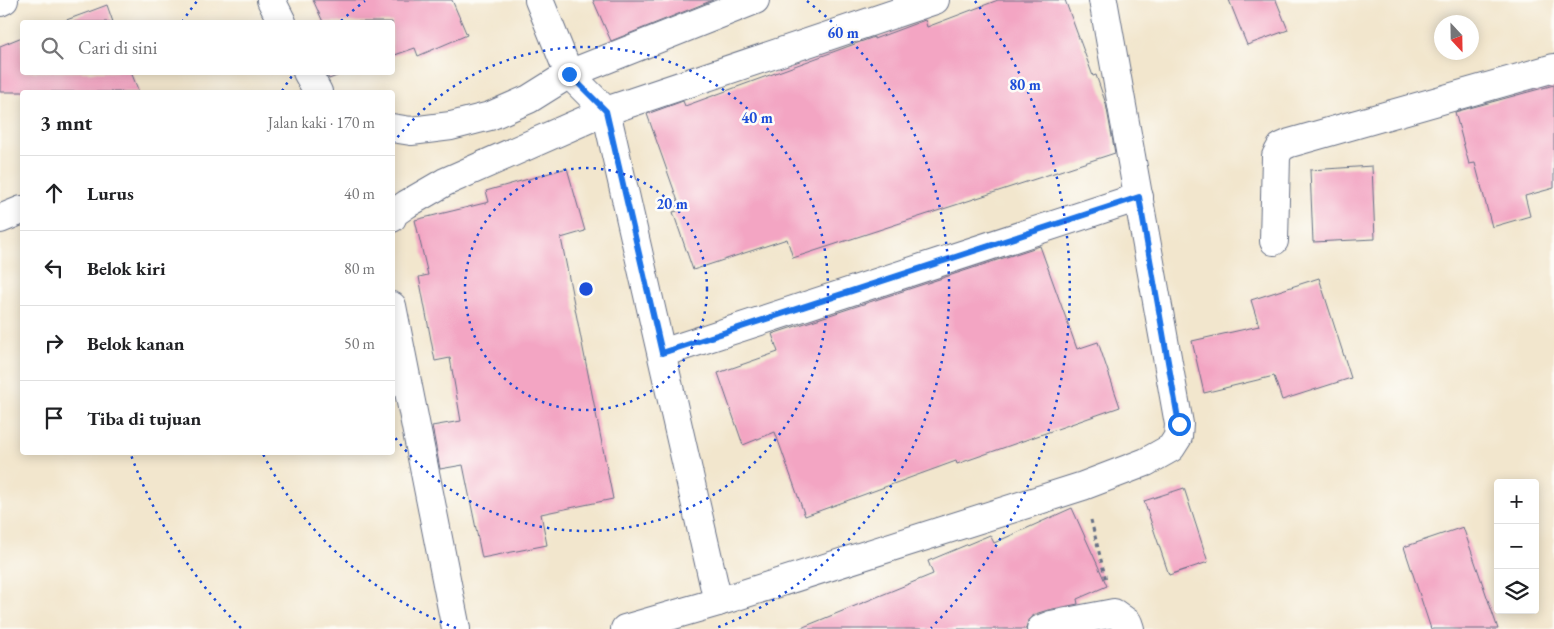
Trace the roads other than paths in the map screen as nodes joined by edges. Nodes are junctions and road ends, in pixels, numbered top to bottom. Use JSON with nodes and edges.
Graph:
{"nodes":[{"id":1,"x":4,"y":0,"type":"edge"},
{"id":2,"x":271,"y":0,"type":"edge"},
{"id":3,"x":539,"y":0,"type":"edge"},
{"id":4,"x":754,"y":0,"type":"edge"},
{"id":5,"x":934,"y":0,"type":"edge"},
{"id":6,"x":1103,"y":0,"type":"edge"},
{"id":7,"x":0,"y":2,"type":"edge"},
{"id":8,"x":281,"y":20,"type":"edge"},
{"id":9,"x":1554,"y":68,"type":"edge"},
{"id":10,"x":569,"y":74,"type":"junction"},
{"id":11,"x":310,"y":75,"type":"edge"},
{"id":12,"x":317,"y":90,"type":"edge"},
{"id":13,"x":606,"y":111,"type":"junction"},
{"id":14,"x":395,"y":128,"type":"edge"},
{"id":15,"x":1139,"y":197,"type":"junction"},
{"id":16,"x":20,"y":211,"type":"edge"},
{"id":17,"x":395,"y":212,"type":"edge"},
{"id":18,"x":0,"y":219,"type":"edge"},
{"id":19,"x":1274,"y":241,"type":"dead end"},
{"id":20,"x":395,"y":321,"type":"edge"},
{"id":21,"x":662,"y":353,"type":"junction"},
{"id":22,"x":718,"y":602,"type":"junction"},
{"id":23,"x":1122,"y":621,"type":"edge"},
{"id":24,"x":456,"y":629,"type":"edge"},
{"id":25,"x":625,"y":629,"type":"edge"},
{"id":26,"x":1041,"y":629,"type":"edge"}],
"edges":[{"from":1,"to":7,"type":"street"},
{"from":2,"to":8,"type":"street"},
{"from":3,"to":10,"type":"street"},
{"from":4,"to":10,"type":"street"},
{"from":5,"to":13,"type":"street"},
{"from":6,"to":15,"type":"street"},
{"from":9,"to":19,"type":"street"},
{"from":10,"to":13,"type":"street"},
{"from":10,"to":14,"type":"street"},
{"from":11,"to":12,"type":"street"},
{"from":13,"to":17,"type":"street"},
{"from":13,"to":21,"type":"street"},
{"from":15,"to":21,"type":"street"},
{"from":15,"to":22,"type":"street"},
{"from":16,"to":18,"type":"street"},
{"from":20,"to":24,"type":"street"},
{"from":21,"to":22,"type":"street"},
{"from":22,"to":25,"type":"street"},
{"from":23,"to":26,"type":"street"}]}
